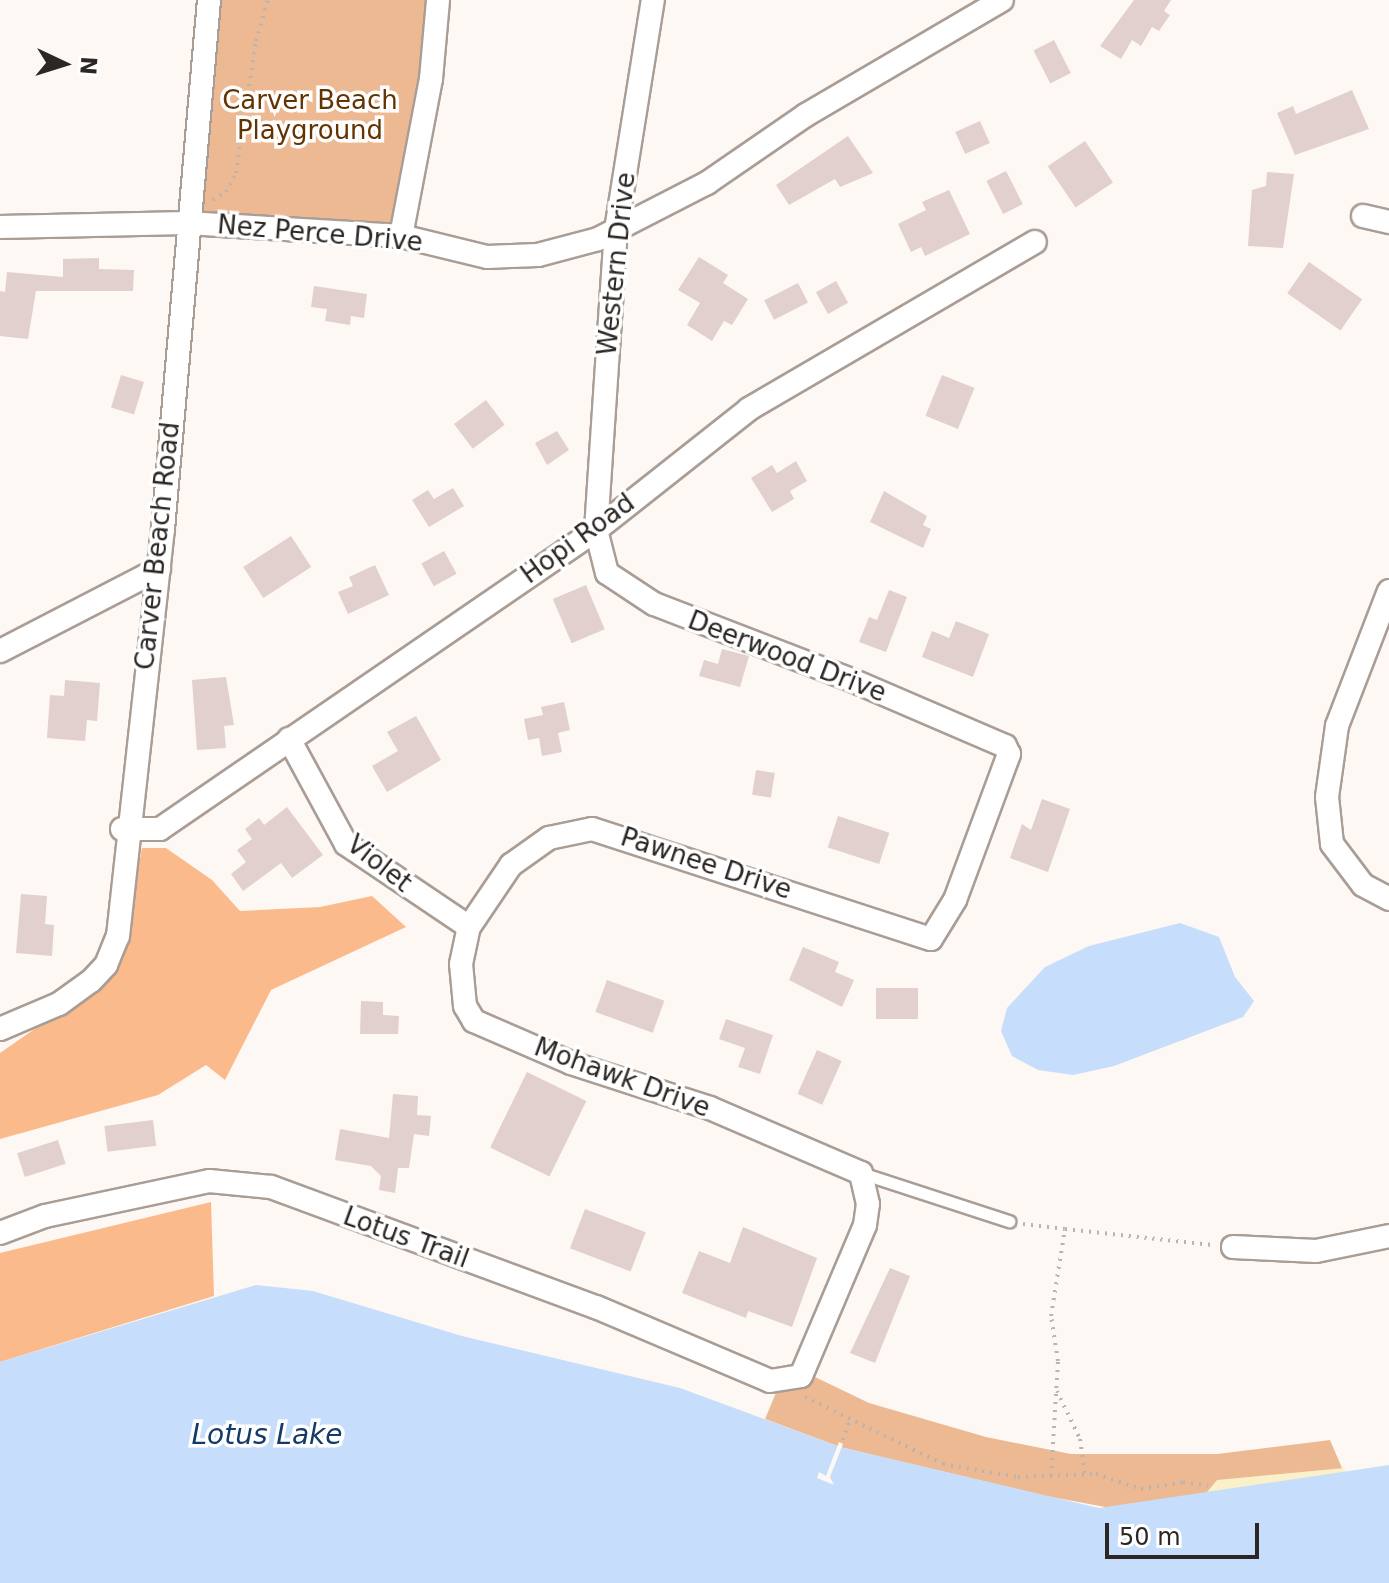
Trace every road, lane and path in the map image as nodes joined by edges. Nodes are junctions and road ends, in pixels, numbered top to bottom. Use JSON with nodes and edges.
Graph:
{"nodes":[{"id":1,"x":209,"y":0,"type":"edge"},
{"id":2,"x":268,"y":0,"type":"edge"},
{"id":3,"x":438,"y":0,"type":"edge"},
{"id":4,"x":653,"y":0,"type":"edge"},
{"id":5,"x":1002,"y":0,"type":"edge"},
{"id":6,"x":188,"y":212,"type":"junction"},
{"id":7,"x":1363,"y":216,"type":"dead end"},
{"id":8,"x":1389,"y":222,"type":"edge"},
{"id":9,"x":0,"y":227,"type":"edge"},
{"id":10,"x":616,"y":230,"type":"junction"},
{"id":11,"x":401,"y":236,"type":"junction"},
{"id":12,"x":1035,"y":242,"type":"dead end"},
{"id":13,"x":596,"y":530,"type":"junction"},
{"id":14,"x":159,"y":569,"type":"junction"},
{"id":15,"x":1389,"y":591,"type":"edge"},
{"id":16,"x":6,"y":649,"type":"edge"},
{"id":17,"x":289,"y":739,"type":"junction"},
{"id":18,"x":125,"y":829,"type":"junction"},
{"id":19,"x":1389,"y":899,"type":"edge"},
{"id":20,"x":469,"y":927,"type":"junction"},
{"id":21,"x":931,"y":939,"type":"joint"},
{"id":22,"x":0,"y":1029,"type":"edge"},
{"id":23,"x":861,"y":1173,"type":"junction"},
{"id":24,"x":1009,"y":1221,"type":"joint"},
{"id":25,"x":1065,"y":1229,"type":"junction"},
{"id":26,"x":0,"y":1233,"type":"edge"},
{"id":27,"x":1389,"y":1236,"type":"edge"},
{"id":28,"x":1233,"y":1247,"type":"joint"},
{"id":29,"x":796,"y":1377,"type":"junction"},
{"id":30,"x":1056,"y":1389,"type":"junction"},
{"id":31,"x":849,"y":1421,"type":"junction"},
{"id":32,"x":843,"y":1440,"type":"dead end"},
{"id":33,"x":1085,"y":1474,"type":"junction"},
{"id":34,"x":1051,"y":1476,"type":"junction"},
{"id":35,"x":1208,"y":1486,"type":"dead end"}],
"edges":[{"from":1,"to":6,"type":"street","name":"Carver Beach Road"},
{"from":2,"to":6,"type":"path"},
{"from":3,"to":11,"type":"street"},
{"from":4,"to":10,"type":"street","name":"Western Drive"},
{"from":5,"to":10,"type":"street","name":"Nez Perce Drive"},
{"from":6,"to":9,"type":"street","name":"Nez Perce Drive"},
{"from":6,"to":11,"type":"street","name":"Nez Perce Drive"},
{"from":6,"to":14,"type":"street","name":"Carver Beach Road"},
{"from":7,"to":8,"type":"street"},
{"from":10,"to":11,"type":"street","name":"Nez Perce Drive"},
{"from":10,"to":13,"type":"street","name":"Western Drive"},
{"from":12,"to":13,"type":"street","name":"Hopi Road"},
{"from":13,"to":17,"type":"street","name":"Hopi Road"},
{"from":13,"to":21,"type":"street","name":"Deerwood Drive"},
{"from":14,"to":16,"type":"street"},
{"from":14,"to":18,"type":"street","name":"Carver Beach Road"},
{"from":15,"to":19,"type":"street"},
{"from":17,"to":18,"type":"street","name":"Hopi Road"},
{"from":17,"to":20,"type":"street","name":"Violet"},
{"from":18,"to":22,"type":"street","name":"Carver Beach Road"},
{"from":20,"to":21,"type":"street","name":"Pawnee Drive"},
{"from":20,"to":23,"type":"street","name":"Mohawk Drive"},
{"from":23,"to":24,"type":"lane"},
{"from":23,"to":29,"type":"street"},
{"from":24,"to":25,"type":"path"},
{"from":25,"to":28,"type":"path"},
{"from":25,"to":30,"type":"path"},
{"from":26,"to":29,"type":"street","name":"Lotus Trail"},
{"from":27,"to":28,"type":"street"},
{"from":29,"to":31,"type":"path"},
{"from":30,"to":33,"type":"path"},
{"from":30,"to":34,"type":"path"},
{"from":31,"to":32,"type":"path"},
{"from":31,"to":34,"type":"path"},
{"from":33,"to":34,"type":"path"},
{"from":33,"to":35,"type":"path"}]}
